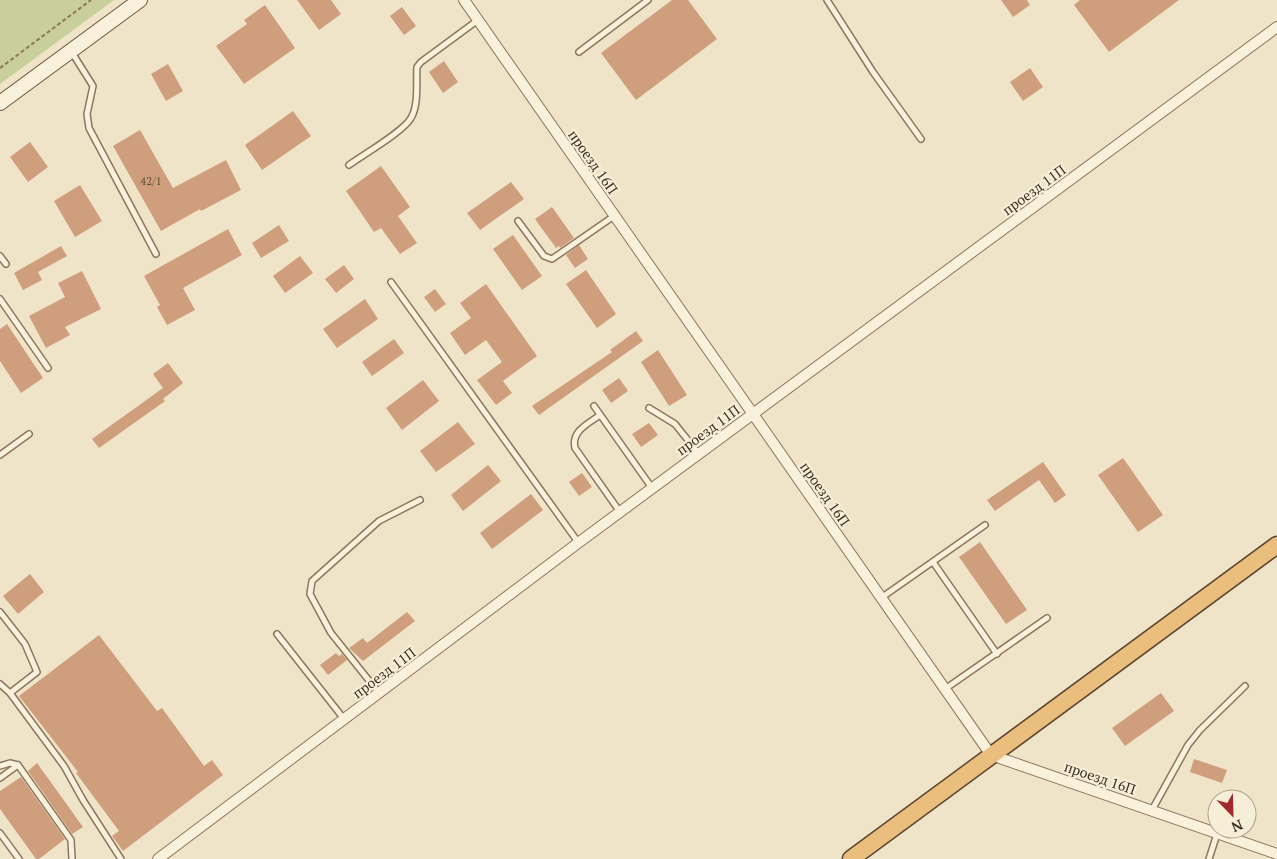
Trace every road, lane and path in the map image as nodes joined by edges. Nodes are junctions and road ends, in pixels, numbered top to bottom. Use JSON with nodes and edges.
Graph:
{"nodes":[{"id":1,"x":91,"y":0,"type":"edge"},
{"id":2,"x":140,"y":0,"type":"edge"},
{"id":3,"x":464,"y":0,"type":"edge"},
{"id":4,"x":648,"y":0,"type":"edge"},
{"id":5,"x":827,"y":0,"type":"edge"},
{"id":6,"x":478,"y":20,"type":"junction"},
{"id":7,"x":1277,"y":27,"type":"edge"},
{"id":8,"x":71,"y":51,"type":"junction"},
{"id":9,"x":578,"y":52,"type":"dead end"},
{"id":10,"x":0,"y":68,"type":"edge"},
{"id":11,"x":0,"y":104,"type":"edge"},
{"id":12,"x":921,"y":139,"type":"dead end"},
{"id":13,"x":349,"y":165,"type":"dead end"},
{"id":14,"x":614,"y":216,"type":"junction"},
{"id":15,"x":518,"y":221,"type":"dead end"},
{"id":16,"x":156,"y":254,"type":"dead end"},
{"id":17,"x":0,"y":256,"type":"edge"},
{"id":18,"x":6,"y":264,"type":"dead end"},
{"id":19,"x":390,"y":282,"type":"dead end"},
{"id":20,"x":0,"y":299,"type":"edge"},
{"id":21,"x":48,"y":368,"type":"dead end"},
{"id":22,"x":594,"y":406,"type":"dead end"},
{"id":23,"x":649,"y":408,"type":"dead end"},
{"id":24,"x":600,"y":415,"type":"junction"},
{"id":25,"x":753,"y":415,"type":"junction"},
{"id":26,"x":29,"y":434,"type":"dead end"},
{"id":27,"x":699,"y":454,"type":"junction"},
{"id":28,"x":0,"y":455,"type":"edge"},
{"id":29,"x":652,"y":489,"type":"junction"},
{"id":30,"x":420,"y":500,"type":"dead end"},
{"id":31,"x":620,"y":512,"type":"junction"},
{"id":32,"x":985,"y":525,"type":"dead end"},
{"id":33,"x":578,"y":543,"type":"junction"},
{"id":34,"x":1277,"y":545,"type":"edge"},
{"id":35,"x":933,"y":562,"type":"junction"},
{"id":36,"x":881,"y":598,"type":"junction"},
{"id":37,"x":0,"y":612,"type":"edge"},
{"id":38,"x":1047,"y":618,"type":"dead end"},
{"id":39,"x":277,"y":634,"type":"dead end"},
{"id":40,"x":997,"y":654,"type":"junction"},
{"id":41,"x":0,"y":684,"type":"edge"},
{"id":42,"x":1245,"y":686,"type":"dead end"},
{"id":43,"x":945,"y":689,"type":"junction"},
{"id":44,"x":10,"y":693,"type":"junction"},
{"id":45,"x":379,"y":693,"type":"junction"},
{"id":46,"x":344,"y":719,"type":"junction"},
{"id":47,"x":991,"y":755,"type":"junction"},
{"id":48,"x":18,"y":765,"type":"junction"},
{"id":49,"x":0,"y":766,"type":"edge"},
{"id":50,"x":0,"y":778,"type":"edge"},
{"id":51,"x":1152,"y":810,"type":"junction"},
{"id":52,"x":1207,"y":829,"type":"edge"},
{"id":53,"x":0,"y":833,"type":"edge"},
{"id":54,"x":1215,"y":839,"type":"edge"},
{"id":55,"x":1234,"y":839,"type":"edge"},
{"id":56,"x":1277,"y":854,"type":"edge"},
{"id":57,"x":19,"y":859,"type":"edge"},
{"id":58,"x":72,"y":859,"type":"edge"},
{"id":59,"x":121,"y":859,"type":"edge"},
{"id":60,"x":158,"y":859,"type":"edge"},
{"id":61,"x":851,"y":859,"type":"edge"},
{"id":62,"x":1208,"y":859,"type":"edge"}],
"edges":[{"from":1,"to":10,"type":"path"},
{"from":2,"to":8,"type":"main road"},
{"from":3,"to":6,"type":"street","name":"проезд 16П"},
{"from":4,"to":9,"type":"lane"},
{"from":5,"to":12,"type":"lane"},
{"from":6,"to":13,"type":"lane"},
{"from":6,"to":14,"type":"street","name":"проезд 16П"},
{"from":7,"to":25,"type":"street","name":"проезд 11П"},
{"from":8,"to":11,"type":"main road"},
{"from":8,"to":16,"type":"lane"},
{"from":14,"to":15,"type":"lane"},
{"from":14,"to":25,"type":"street","name":"проезд 16П"},
{"from":17,"to":18,"type":"lane"},
{"from":19,"to":33,"type":"lane"},
{"from":20,"to":21,"type":"lane"},
{"from":22,"to":24,"type":"lane"},
{"from":23,"to":27,"type":"lane"},
{"from":24,"to":29,"type":"lane"},
{"from":24,"to":31,"type":"lane"},
{"from":25,"to":27,"type":"street","name":"проезд 11П"},
{"from":25,"to":36,"type":"street","name":"проезд 16П"},
{"from":26,"to":28,"type":"lane"},
{"from":27,"to":29,"type":"street","name":"проезд 11П"},
{"from":29,"to":31,"type":"street","name":"проезд 11П"},
{"from":30,"to":45,"type":"lane"},
{"from":31,"to":33,"type":"street","name":"проезд 11П"},
{"from":32,"to":35,"type":"lane"},
{"from":33,"to":45,"type":"street","name":"проезд 11П"},
{"from":34,"to":47,"type":"highway"},
{"from":35,"to":36,"type":"lane"},
{"from":35,"to":40,"type":"lane"},
{"from":36,"to":43,"type":"street","name":"проезд 16П"},
{"from":37,"to":44,"type":"lane"},
{"from":38,"to":40,"type":"lane"},
{"from":39,"to":46,"type":"lane"},
{"from":40,"to":43,"type":"lane"},
{"from":41,"to":44,"type":"lane"},
{"from":42,"to":51,"type":"lane"},
{"from":43,"to":47,"type":"street","name":"проезд 16П"},
{"from":44,"to":59,"type":"lane"},
{"from":45,"to":46,"type":"street","name":"проезд 11П"},
{"from":46,"to":60,"type":"street","name":"проезд 11П"},
{"from":47,"to":51,"type":"street","name":"проезд 16П"},
{"from":47,"to":61,"type":"highway"},
{"from":48,"to":49,"type":"lane"},
{"from":48,"to":50,"type":"lane"},
{"from":48,"to":58,"type":"lane"},
{"from":51,"to":52,"type":"street","name":"проезд 16П"},
{"from":53,"to":57,"type":"lane"},
{"from":54,"to":62,"type":"lane"},
{"from":55,"to":56,"type":"street","name":"проезд 16П"}]}
